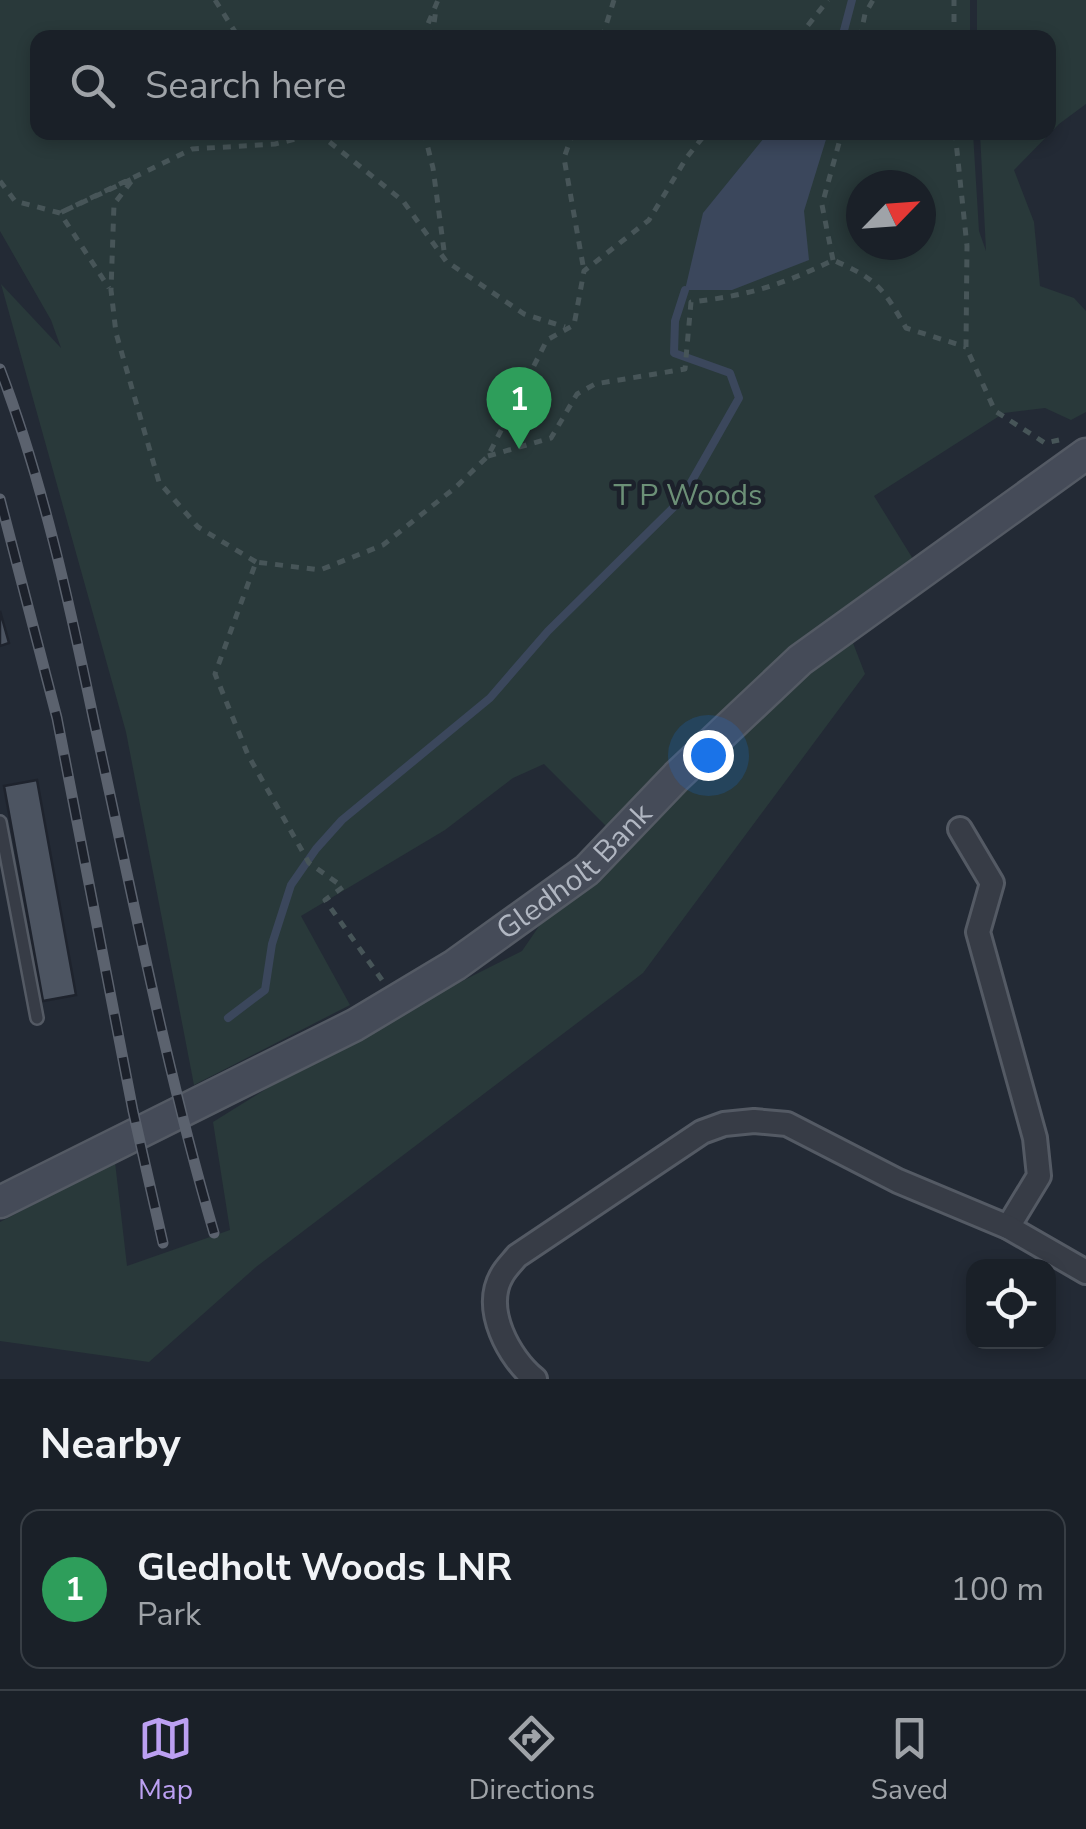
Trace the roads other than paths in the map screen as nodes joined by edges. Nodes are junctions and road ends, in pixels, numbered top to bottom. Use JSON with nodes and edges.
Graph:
{"nodes":[{"id":1,"x":1082,"y":456,"type":"edge"},
{"id":2,"x":0,"y":822,"type":"edge"},
{"id":3,"x":960,"y":829,"type":"dead end"},
{"id":4,"x":37,"y":1018,"type":"dead end"},
{"id":5,"x":0,"y":1202,"type":"edge"},
{"id":6,"x":1008,"y":1227,"type":"junction"},
{"id":7,"x":1086,"y":1272,"type":"edge"},
{"id":8,"x":535,"y":1379,"type":"edge"}],
"edges":[{"from":1,"to":5,"type":"street","name":"Gledholt Bank"},
{"from":2,"to":4,"type":"lane"},
{"from":3,"to":6,"type":"street"},
{"from":6,"to":7,"type":"street"},
{"from":6,"to":8,"type":"street"}]}
